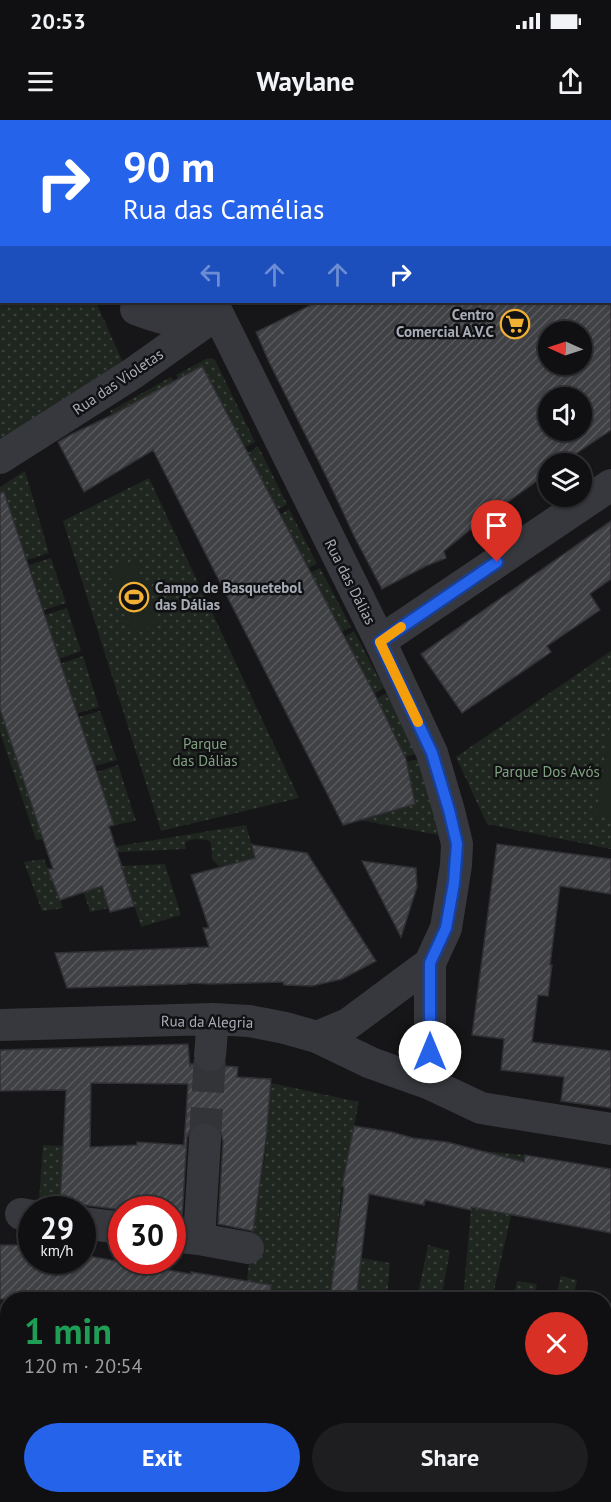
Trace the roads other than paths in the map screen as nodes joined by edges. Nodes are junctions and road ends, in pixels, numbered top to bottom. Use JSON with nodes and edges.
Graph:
{"nodes":[{"id":1,"x":130,"y":305,"type":"edge"},
{"id":2,"x":225,"y":308,"type":"edge"},
{"id":3,"x":140,"y":368,"type":"junction"},
{"id":4,"x":0,"y":458,"type":"edge"},
{"id":5,"x":611,"y":485,"type":"edge"},
{"id":6,"x":380,"y":642,"type":"junction"},
{"id":7,"x":430,"y":963,"type":"junction"},
{"id":8,"x":213,"y":1019,"type":"junction"},
{"id":9,"x":0,"y":1024,"type":"edge"},
{"id":10,"x":317,"y":1037,"type":"junction"},
{"id":11,"x":210,"y":1054,"type":"tunnel mouth"},
{"id":12,"x":430,"y":1084,"type":"junction"},
{"id":13,"x":611,"y":1130,"type":"edge"},
{"id":14,"x":205,"y":1140,"type":"tunnel mouth"},
{"id":15,"x":186,"y":1237,"type":"edge"},
{"id":16,"x":248,"y":1248,"type":"dead end"}],
"edges":[{"from":1,"to":2,"type":"street"},
{"from":1,"to":3,"type":"street"},
{"from":2,"to":3,"type":"street","name":"Rua das Violetas"},
{"from":2,"to":6,"type":"street","name":"Rua das Dálias"},
{"from":3,"to":4,"type":"street","name":"Rua das Violetas"},
{"from":5,"to":6,"type":"street"},
{"from":6,"to":7,"type":"street","name":"Rua das Dálias"},
{"from":7,"to":10,"type":"street","name":"Rua das Dálias"},
{"from":7,"to":12,"type":"street","name":"Rua das Dálias"},
{"from":8,"to":9,"type":"street","name":"Rua da Alegria"},
{"from":8,"to":10,"type":"street","name":"Rua da Alegria"},
{"from":8,"to":11,"type":"street"},
{"from":10,"to":12,"type":"street","name":"Rua da Alegria"},
{"from":12,"to":13,"type":"street","name":"Rua da Alegria"},
{"from":14,"to":15,"type":"street"},
{"from":15,"to":16,"type":"street"}]}
